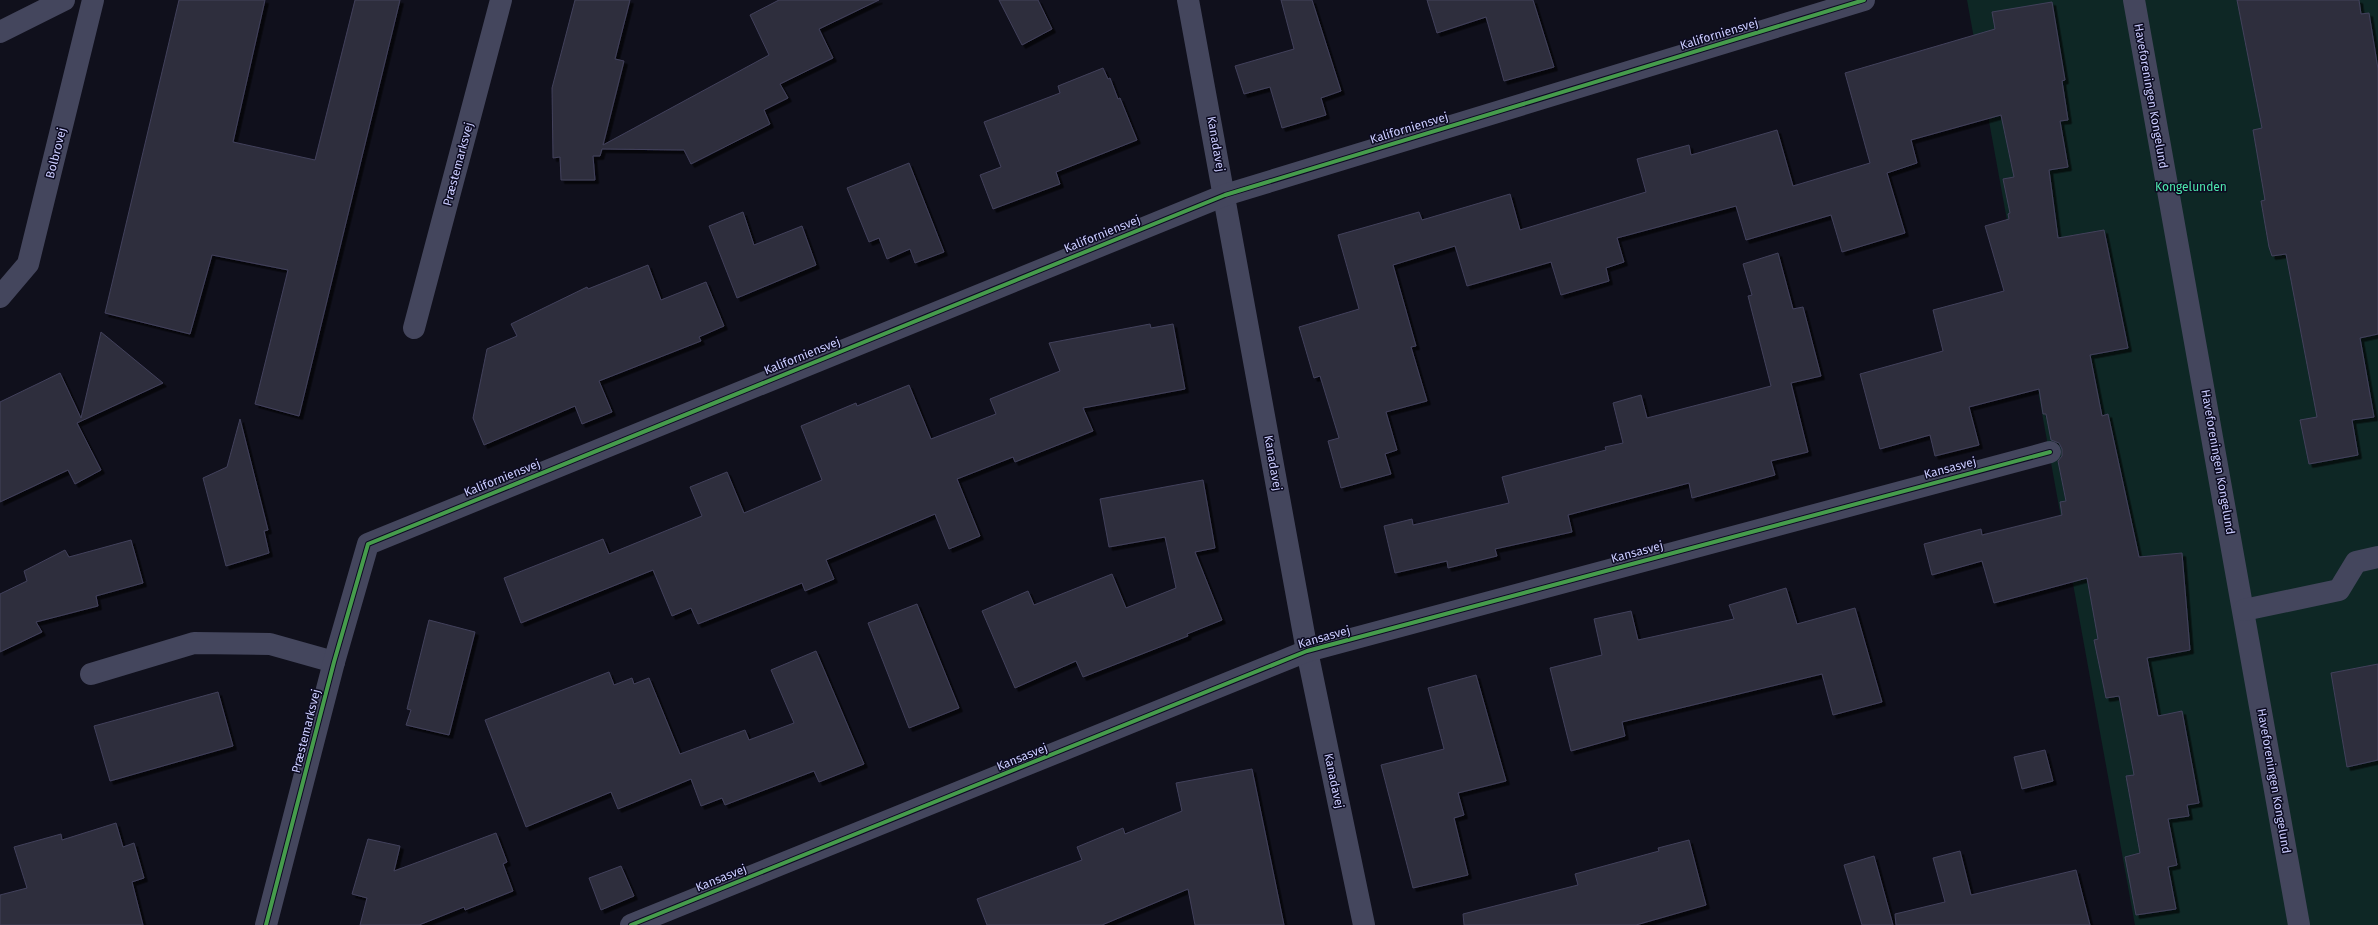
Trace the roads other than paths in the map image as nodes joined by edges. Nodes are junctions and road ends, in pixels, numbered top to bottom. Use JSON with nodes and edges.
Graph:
{"nodes":[{"id":1,"x":64,"y":0,"type":"edge"},
{"id":2,"x":93,"y":0,"type":"edge"},
{"id":3,"x":501,"y":0,"type":"edge"},
{"id":4,"x":1188,"y":0,"type":"edge"},
{"id":5,"x":1864,"y":0,"type":"edge"},
{"id":6,"x":2134,"y":0,"type":"edge"},
{"id":7,"x":0,"y":32,"type":"edge"},
{"id":8,"x":1225,"y":195,"type":"junction"},
{"id":9,"x":0,"y":296,"type":"edge"},
{"id":10,"x":414,"y":328,"type":"dead end"},
{"id":11,"x":2050,"y":452,"type":"dead end"},
{"id":12,"x":368,"y":544,"type":"joint"},
{"id":13,"x":2378,"y":557,"type":"edge"},
{"id":14,"x":2244,"y":610,"type":"junction"},
{"id":15,"x":1307,"y":651,"type":"junction"},
{"id":16,"x":334,"y":662,"type":"junction"},
{"id":17,"x":91,"y":674,"type":"dead end"},
{"id":18,"x":266,"y":925,"type":"edge"},
{"id":19,"x":631,"y":925,"type":"edge"},
{"id":20,"x":1364,"y":925,"type":"edge"},
{"id":21,"x":2299,"y":925,"type":"edge"}],
"edges":[{"from":1,"to":7,"type":"street"},
{"from":2,"to":9,"type":"street","name":"Bolbrovej"},
{"from":3,"to":10,"type":"street","name":"Præstemarksvej"},
{"from":4,"to":8,"type":"street","name":"Kanadavej"},
{"from":5,"to":8,"type":"street","name":"Kaliforniensvej"},
{"from":6,"to":14,"type":"street","name":"Haveforeningen Kongelund"},
{"from":8,"to":12,"type":"street","name":"Kaliforniensvej"},
{"from":8,"to":15,"type":"street","name":"Kanadavej"},
{"from":11,"to":15,"type":"street","name":"Kansasvej"},
{"from":12,"to":16,"type":"street","name":"Præstemarksvej"},
{"from":13,"to":14,"type":"street"},
{"from":14,"to":21,"type":"street","name":"Haveforeningen Kongelund"},
{"from":15,"to":19,"type":"street","name":"Kansasvej"},
{"from":15,"to":20,"type":"street","name":"Kanadavej"},
{"from":16,"to":17,"type":"street"},
{"from":16,"to":18,"type":"street","name":"Præstemarksvej"}]}
